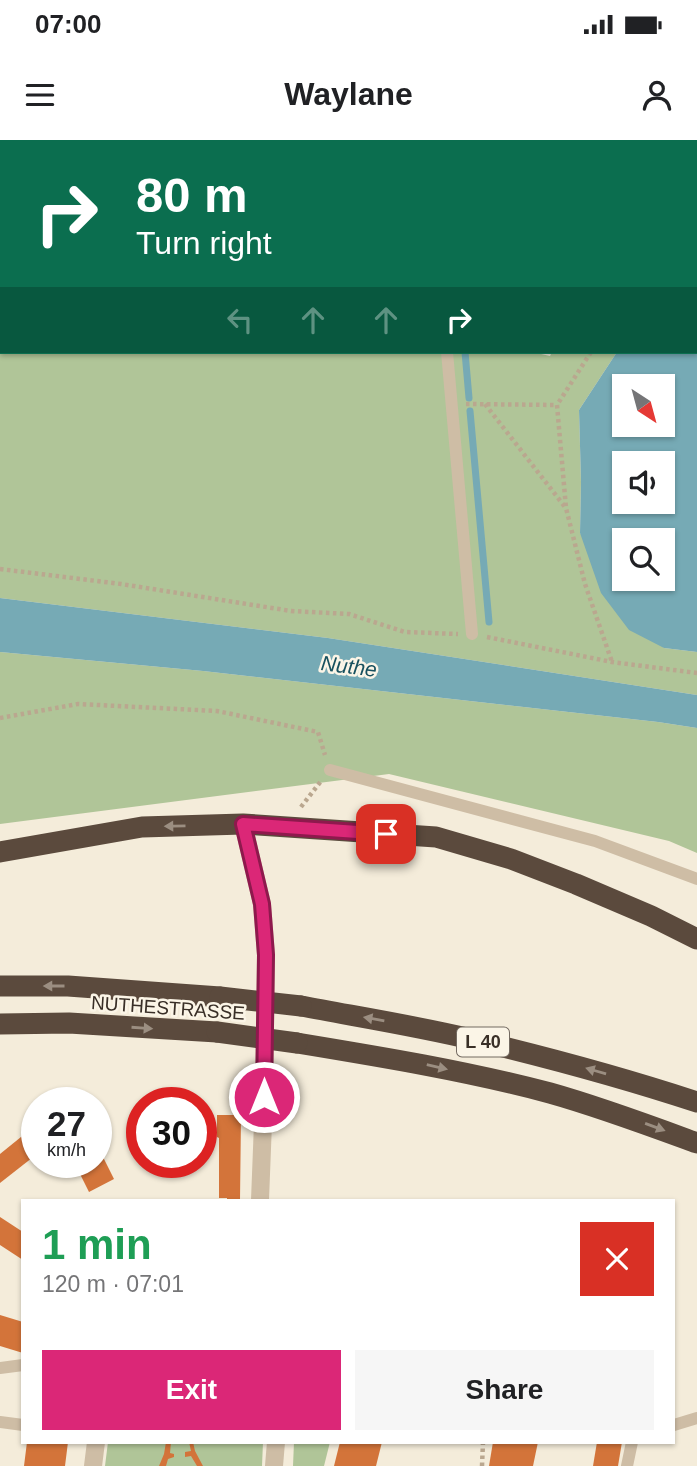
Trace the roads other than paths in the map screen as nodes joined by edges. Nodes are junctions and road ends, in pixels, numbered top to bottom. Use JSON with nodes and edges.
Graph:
{"nodes":[{"id":1,"x":447,"y":354,"type":"edge"},
{"id":2,"x":472,"y":634,"type":"road end"},
{"id":3,"x":330,"y":770,"type":"road end"},
{"id":4,"x":243,"y":824,"type":"junction"},
{"id":5,"x":0,"y":852,"type":"edge"},
{"id":6,"x":697,"y":879,"type":"edge"},
{"id":7,"x":697,"y":939,"type":"edge"},
{"id":8,"x":0,"y":986,"type":"edge"},
{"id":9,"x":0,"y":1024,"type":"edge"},
{"id":10,"x":697,"y":1102,"type":"edge"},
{"id":11,"x":697,"y":1143,"type":"edge"},
{"id":12,"x":261,"y":1199,"type":"edge"},
{"id":13,"x":21,"y":1365,"type":"edge"},
{"id":14,"x":0,"y":1368,"type":"edge"},
{"id":15,"x":697,"y":1418,"type":"edge"},
{"id":16,"x":0,"y":1422,"type":"edge"},
{"id":17,"x":21,"y":1425,"type":"edge"},
{"id":18,"x":675,"y":1425,"type":"edge"},
{"id":19,"x":96,"y":1444,"type":"edge"},
{"id":20,"x":276,"y":1444,"type":"edge"},
{"id":21,"x":632,"y":1444,"type":"edge"},
{"id":22,"x":93,"y":1466,"type":"edge"},
{"id":23,"x":274,"y":1466,"type":"edge"},
{"id":24,"x":627,"y":1466,"type":"edge"}],
"edges":[{"from":1,"to":2,"type":"lane"},
{"from":3,"to":6,"type":"lane"},
{"from":4,"to":5,"type":"highway","one_way":true},
{"from":4,"to":7,"type":"highway"},
{"from":4,"to":12,"type":"street"},
{"from":10,"to":8,"type":"highway","name":"NUTHESTRASSE","number":"L 40","one_way":true,"bridge":true},
{"from":9,"to":11,"type":"highway","name":"NUTHESTRASSE","number":"L 40","one_way":true,"bridge":true},
{"from":13,"to":14,"type":"lane"},
{"from":15,"to":18,"type":"lane"},
{"from":16,"to":17,"type":"lane"},
{"from":19,"to":22,"type":"street"},
{"from":20,"to":23,"type":"street"},
{"from":21,"to":24,"type":"lane"}]}
